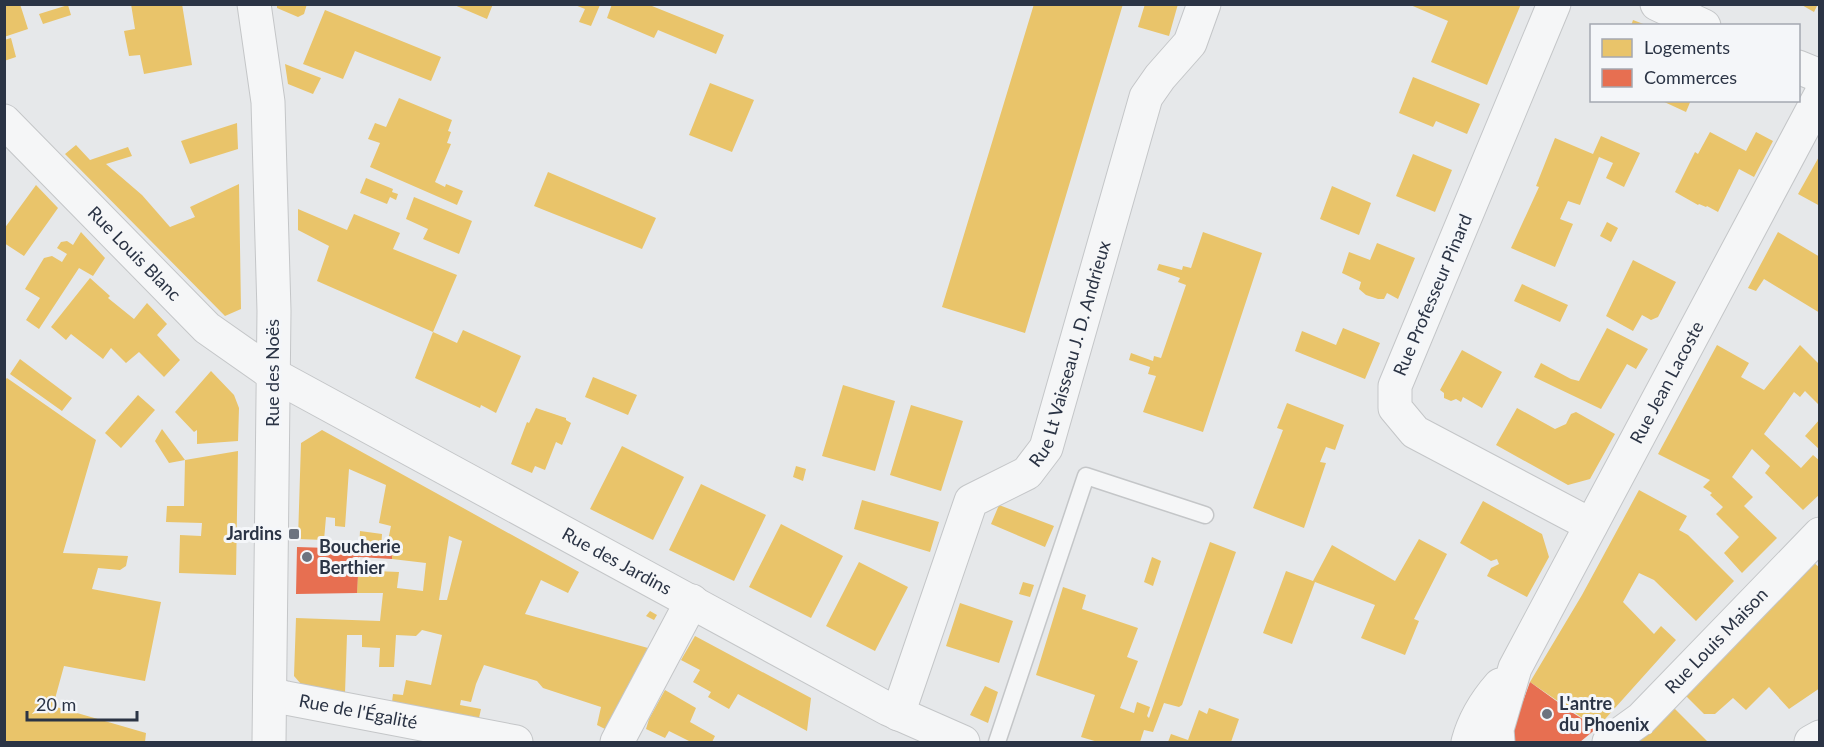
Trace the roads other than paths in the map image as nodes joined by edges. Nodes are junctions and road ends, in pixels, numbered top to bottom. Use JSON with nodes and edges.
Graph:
{"nodes":[{"id":1,"x":254,"y":4,"type":"edge"},
{"id":2,"x":1204,"y":4,"type":"edge"},
{"id":3,"x":1554,"y":4,"type":"edge"},
{"id":4,"x":1657,"y":4,"type":"edge"},
{"id":5,"x":1700,"y":24,"type":"edge"},
{"id":6,"x":1800,"y":68,"type":"edge"},
{"id":7,"x":1820,"y":76,"type":"edge"},
{"id":8,"x":1819,"y":97,"type":"edge"},
{"id":9,"x":4,"y":121,"type":"edge"},
{"id":10,"x":274,"y":375,"type":"junction"},
{"id":11,"x":1205,"y":515,"type":"dead end"},
{"id":12,"x":1591,"y":525,"type":"junction"},
{"id":13,"x":1820,"y":534,"type":"edge"},
{"id":14,"x":692,"y":601,"type":"junction"},
{"id":15,"x":1515,"y":668,"type":"junction"},
{"id":16,"x":270,"y":694,"type":"junction"},
{"id":17,"x":898,"y":714,"type":"junction"},
{"id":18,"x":1820,"y":737,"type":"edge"},
{"id":19,"x":945,"y":739,"type":"edge"},
{"id":20,"x":269,"y":742,"type":"edge"},
{"id":21,"x":516,"y":742,"type":"edge"},
{"id":22,"x":617,"y":742,"type":"edge"},
{"id":23,"x":997,"y":742,"type":"edge"},
{"id":24,"x":1468,"y":742,"type":"edge"},
{"id":25,"x":1498,"y":742,"type":"edge"},
{"id":26,"x":1609,"y":742,"type":"edge"},
{"id":27,"x":1811,"y":742,"type":"edge"}],
"edges":[{"from":1,"to":10,"type":"street","name":"Rue des Noës"},
{"from":2,"to":17,"type":"street","name":"Rue Lt Vaisseau J. D. Andrieux"},
{"from":3,"to":12,"type":"street","name":"Rue Professeur Pinard"},
{"from":4,"to":5,"type":"street"},
{"from":6,"to":7,"type":"street"},
{"from":8,"to":12,"type":"street","name":"Rue Jean Lacoste"},
{"from":9,"to":10,"type":"street","name":"Rue Louis Blanc"},
{"from":10,"to":14,"type":"street","name":"Rue des Jardins"},
{"from":10,"to":16,"type":"street","name":"Rue des Noës"},
{"from":11,"to":23,"type":"lane"},
{"from":12,"to":15,"type":"street","name":"Rue Jean Lacoste"},
{"from":13,"to":26,"type":"street","name":"Rue Louis Maison"},
{"from":14,"to":17,"type":"street","name":"Rue des Jardins"},
{"from":14,"to":22,"type":"street"},
{"from":15,"to":24,"type":"street","name":"Rue Jean Lacoste"},
{"from":15,"to":25,"type":"street","name":"Rue Jean Lacoste"},
{"from":16,"to":20,"type":"street","name":"Rue des Noës"},
{"from":16,"to":21,"type":"street","name":"Rue de l'Égalité"},
{"from":17,"to":19,"type":"street","name":"Rue des Jardins"},
{"from":18,"to":27,"type":"street"}]}
